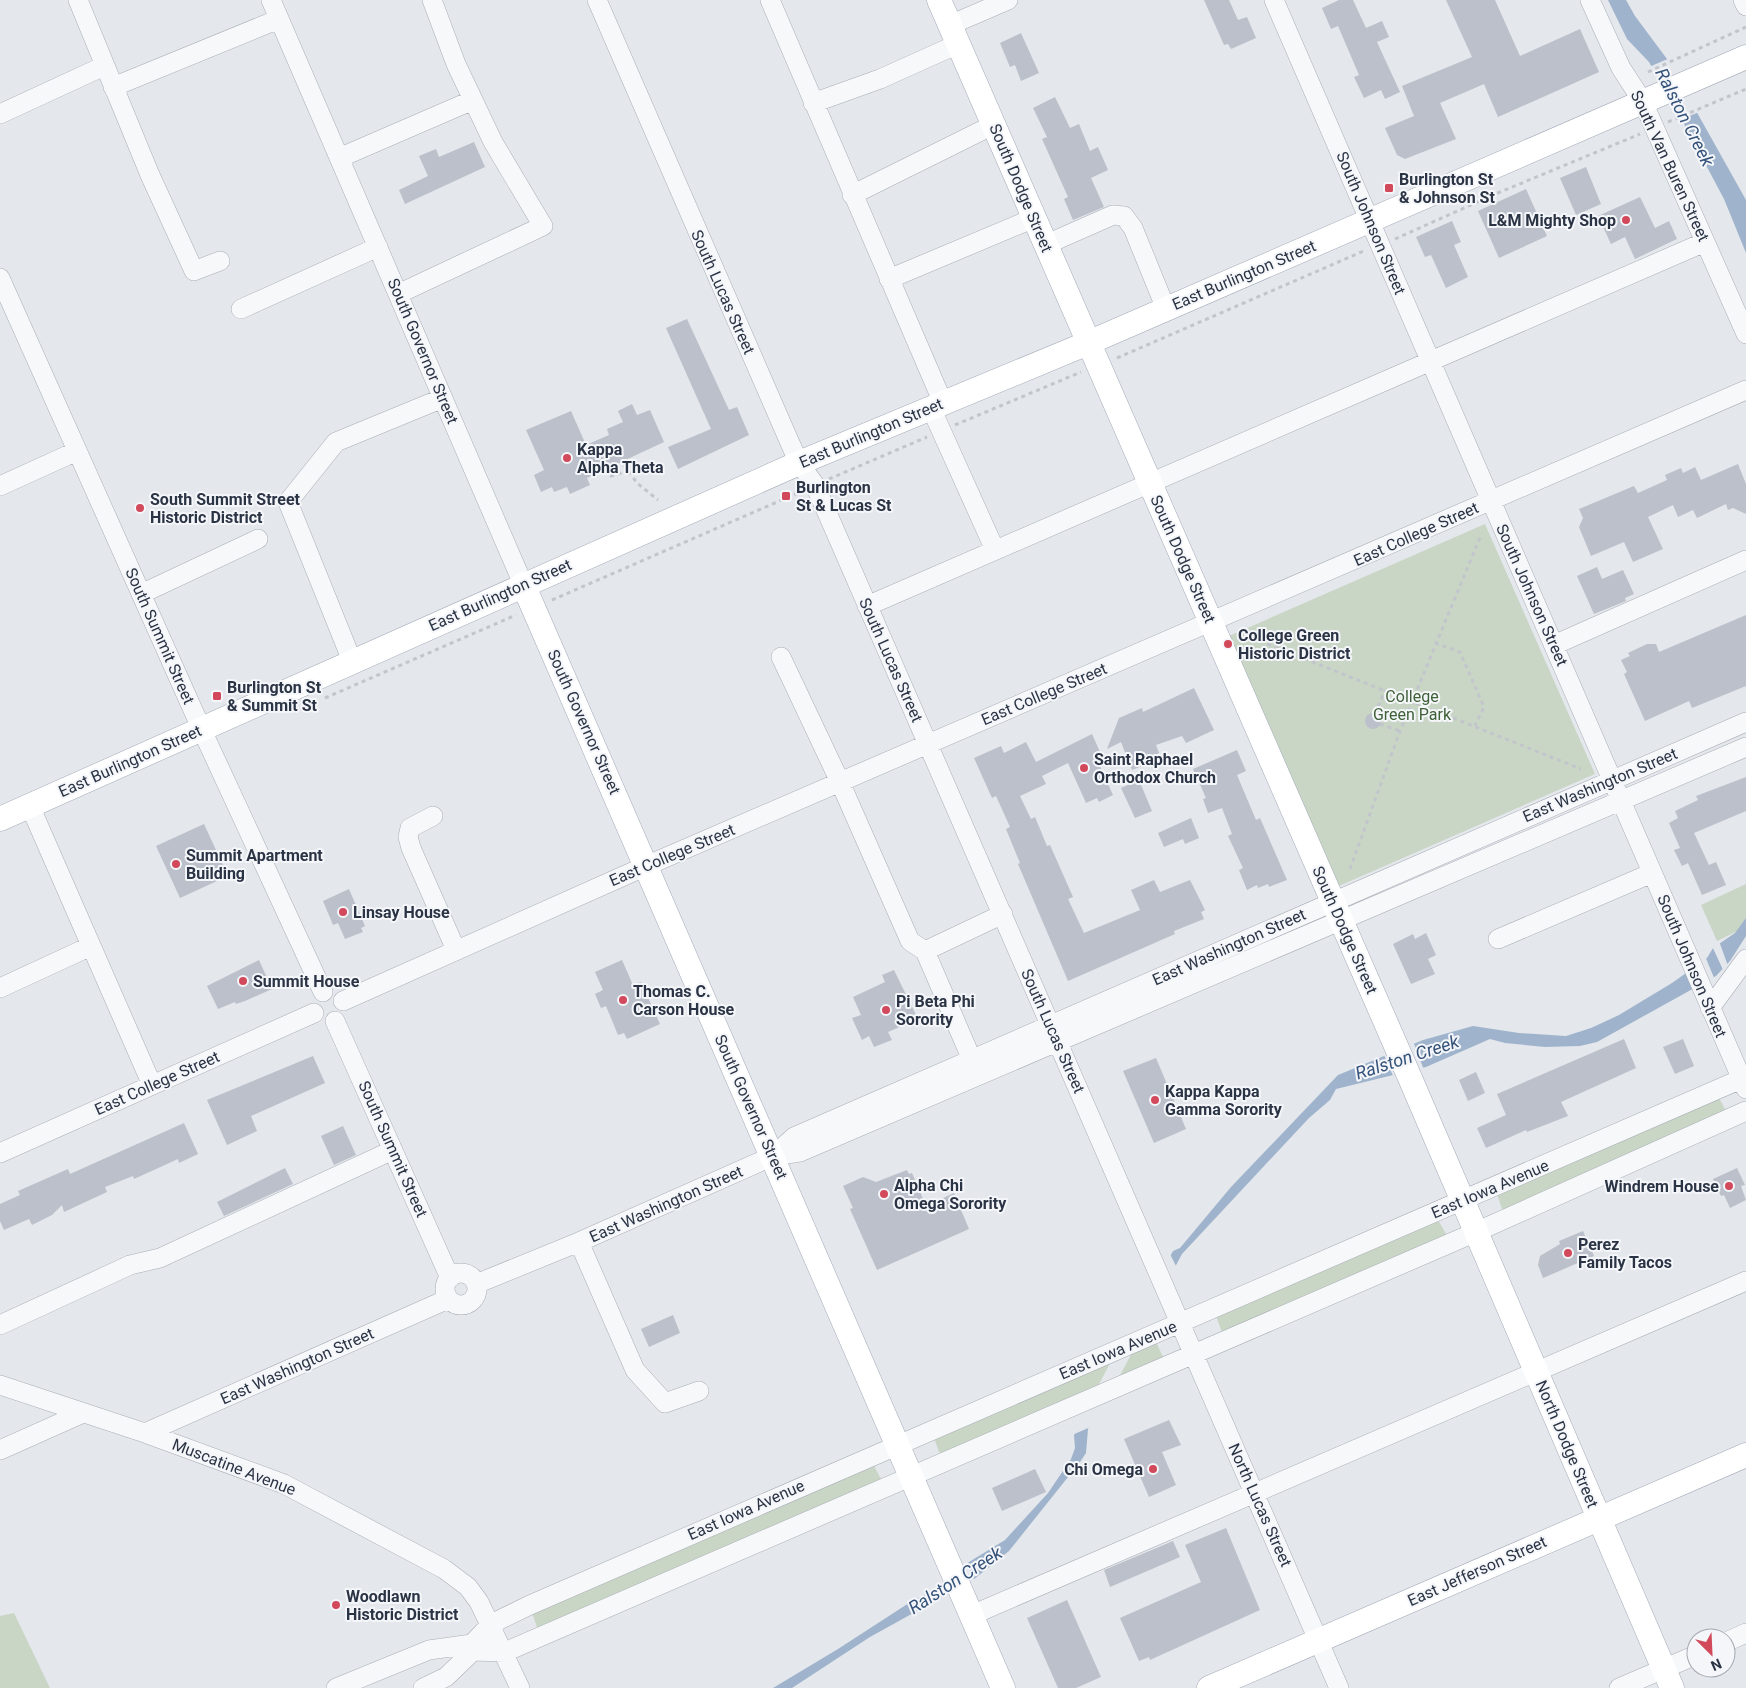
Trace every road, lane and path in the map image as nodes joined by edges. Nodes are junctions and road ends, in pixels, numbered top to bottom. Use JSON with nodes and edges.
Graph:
{"nodes":[{"id":1,"x":78,"y":0,"type":"edge"},
{"id":2,"x":271,"y":0,"type":"edge"},
{"id":3,"x":432,"y":0,"type":"edge"},
{"id":4,"x":597,"y":0,"type":"edge"},
{"id":5,"x":770,"y":0,"type":"edge"},
{"id":6,"x":939,"y":0,"type":"edge"},
{"id":7,"x":1008,"y":0,"type":"edge"},
{"id":8,"x":1274,"y":0,"type":"edge"},
{"id":9,"x":1590,"y":0,"type":"edge"},
{"id":10,"x":1743,"y":0,"type":"edge"},
{"id":11,"x":1746,"y":6,"type":"edge"},
{"id":12,"x":279,"y":19,"type":"junction"},
{"id":13,"x":1746,"y":27,"type":"edge"},
{"id":14,"x":954,"y":34,"type":"junction"},
{"id":15,"x":1746,"y":57,"type":"edge"},
{"id":16,"x":104,"y":66,"type":"junction"},
{"id":17,"x":1648,"y":72,"type":"dead end"},
{"id":18,"x":114,"y":87,"type":"junction"},
{"id":19,"x":1746,"y":89,"type":"edge"},
{"id":20,"x":1652,"y":98,"type":"junction"},
{"id":21,"x":473,"y":100,"type":"junction"},
{"id":22,"x":813,"y":103,"type":"junction"},
{"id":23,"x":0,"y":114,"type":"edge"},
{"id":24,"x":1669,"y":122,"type":"dead end"},
{"id":25,"x":994,"y":125,"type":"junction"},
{"id":26,"x":339,"y":158,"type":"junction"},
{"id":27,"x":852,"y":195,"type":"junction"},
{"id":28,"x":1034,"y":218,"type":"junction"},
{"id":29,"x":1370,"y":220,"type":"junction"},
{"id":30,"x":1705,"y":242,"type":"junction"},
{"id":31,"x":1045,"y":245,"type":"junction"},
{"id":32,"x":378,"y":247,"type":"junction"},
{"id":33,"x":220,"y":261,"type":"dead end"},
{"id":34,"x":0,"y":278,"type":"edge"},
{"id":35,"x":889,"y":279,"type":"junction"},
{"id":36,"x":398,"y":294,"type":"junction"},
{"id":37,"x":241,"y":309,"type":"dead end"},
{"id":38,"x":1166,"y":309,"type":"junction"},
{"id":39,"x":1746,"y":334,"type":"edge"},
{"id":40,"x":1088,"y":342,"type":"junction"},
{"id":41,"x":1430,"y":362,"type":"junction"},
{"id":42,"x":1746,"y":390,"type":"edge"},
{"id":43,"x":443,"y":398,"type":"junction"},
{"id":44,"x":937,"y":406,"type":"junction"},
{"id":45,"x":77,"y":451,"type":"junction"},
{"id":46,"x":800,"y":463,"type":"junction"},
{"id":47,"x":624,"y":465,"type":"dead end"},
{"id":48,"x":628,"y":471,"type":"junction"},
{"id":49,"x":603,"y":472,"type":"dead end"},
{"id":50,"x":1150,"y":483,"type":"junction"},
{"id":51,"x":0,"y":486,"type":"edge"},
{"id":52,"x":658,"y":500,"type":"dead end"},
{"id":53,"x":1491,"y":501,"type":"junction"},
{"id":54,"x":1481,"y":534,"type":"dead end"},
{"id":55,"x":258,"y":540,"type":"dead end"},
{"id":56,"x":995,"y":550,"type":"junction"},
{"id":57,"x":1746,"y":560,"type":"edge"},
{"id":58,"x":524,"y":584,"type":"junction"},
{"id":59,"x":141,"y":594,"type":"junction"},
{"id":60,"x":867,"y":606,"type":"junction"},
{"id":61,"x":1211,"y":623,"type":"junction"},
{"id":62,"x":1244,"y":635,"type":"dead end"},
{"id":63,"x":1435,"y":643,"type":"junction"},
{"id":64,"x":1554,"y":645,"type":"junction"},
{"id":65,"x":781,"y":658,"type":"dead end"},
{"id":66,"x":352,"y":661,"type":"junction"},
{"id":67,"x":1384,"y":690,"type":"junction"},
{"id":68,"x":1412,"y":701,"type":"junction"},
{"id":69,"x":1375,"y":714,"type":"dead end"},
{"id":70,"x":1746,"y":722,"type":"edge"},
{"id":71,"x":1380,"y":724,"type":"dead end"},
{"id":72,"x":1476,"y":726,"type":"junction"},
{"id":73,"x":201,"y":728,"type":"junction"},
{"id":74,"x":1400,"y":732,"type":"junction"},
{"id":75,"x":928,"y":744,"type":"junction"},
{"id":76,"x":1746,"y":747,"type":"edge"},
{"id":77,"x":1581,"y":770,"type":"dead end"},
{"id":78,"x":1612,"y":780,"type":"junction"},
{"id":79,"x":840,"y":782,"type":"junction"},
{"id":80,"x":1621,"y":801,"type":"junction"},
{"id":81,"x":30,"y":806,"type":"junction"},
{"id":82,"x":433,"y":816,"type":"dead end"},
{"id":83,"x":0,"y":819,"type":"edge"},
{"id":84,"x":646,"y":866,"type":"junction"},
{"id":85,"x":1350,"y":869,"type":"dead end"},
{"id":86,"x":1652,"y":873,"type":"junction"},
{"id":87,"x":1336,"y":911,"type":"junction"},
{"id":88,"x":1003,"y":914,"type":"junction"},
{"id":89,"x":1498,"y":939,"type":"dead end"},
{"id":90,"x":91,"y":946,"type":"junction"},
{"id":91,"x":456,"y":950,"type":"junction"},
{"id":92,"x":925,"y":951,"type":"junction"},
{"id":93,"x":1746,"y":958,"type":"edge"},
{"id":94,"x":0,"y":988,"type":"edge"},
{"id":95,"x":322,"y":992,"type":"junction"},
{"id":96,"x":343,"y":1001,"type":"junction"},
{"id":97,"x":1710,"y":1008,"type":"junction"},
{"id":98,"x":314,"y":1013,"type":"junction"},
{"id":99,"x":335,"y":1021,"type":"junction"},
{"id":100,"x":1055,"y":1034,"type":"junction"},
{"id":101,"x":972,"y":1060,"type":"junction"},
{"id":102,"x":1745,"y":1082,"type":"edge"},
{"id":103,"x":152,"y":1084,"type":"junction"},
{"id":104,"x":1746,"y":1111,"type":"edge"},
{"id":105,"x":393,"y":1150,"type":"junction"},
{"id":106,"x":0,"y":1152,"type":"edge"},
{"id":107,"x":773,"y":1156,"type":"junction"},
{"id":108,"x":1462,"y":1201,"type":"junction"},
{"id":109,"x":1476,"y":1232,"type":"junction"},
{"id":110,"x":579,"y":1242,"type":"junction"},
{"id":111,"x":450,"y":1278,"type":"junction"},
{"id":112,"x":1746,"y":1281,"type":"edge"},
{"id":113,"x":476,"y":1284,"type":"junction"},
{"id":114,"x":448,"y":1298,"type":"junction"},
{"id":115,"x":1180,"y":1323,"type":"junction"},
{"id":116,"x":0,"y":1325,"type":"edge"},
{"id":117,"x":1193,"y":1354,"type":"junction"},
{"id":118,"x":1536,"y":1372,"type":"junction"},
{"id":119,"x":0,"y":1385,"type":"edge"},
{"id":120,"x":699,"y":1392,"type":"dead end"},
{"id":121,"x":82,"y":1413,"type":"junction"},
{"id":122,"x":146,"y":1433,"type":"junction"},
{"id":123,"x":898,"y":1444,"type":"junction"},
{"id":124,"x":0,"y":1450,"type":"edge"},
{"id":125,"x":1746,"y":1455,"type":"edge"},
{"id":126,"x":912,"y":1477,"type":"junction"},
{"id":127,"x":1255,"y":1494,"type":"junction"},
{"id":128,"x":1599,"y":1518,"type":"junction"},
{"id":129,"x":968,"y":1605,"type":"junction"},
{"id":130,"x":491,"y":1624,"type":"junction"},
{"id":131,"x":1318,"y":1640,"type":"junction"},
{"id":132,"x":504,"y":1652,"type":"junction"},
{"id":133,"x":1686,"y":1663,"type":"edge"},
{"id":134,"x":1668,"y":1678,"type":"edge"},
{"id":135,"x":336,"y":1688,"type":"edge"},
{"id":136,"x":423,"y":1688,"type":"edge"},
{"id":137,"x":520,"y":1688,"type":"edge"},
{"id":138,"x":1003,"y":1688,"type":"edge"},
{"id":139,"x":1209,"y":1688,"type":"edge"},
{"id":140,"x":1339,"y":1688,"type":"edge"},
{"id":141,"x":1619,"y":1688,"type":"edge"}],
"edges":[{"from":1,"to":16,"type":"street"},
{"from":2,"to":12,"type":"street","name":"South Governor Street"},
{"from":3,"to":21,"type":"street"},
{"from":4,"to":46,"type":"street","name":"South Lucas Street"},
{"from":5,"to":22,"type":"street"},
{"from":6,"to":14,"type":"main road","name":"South Dodge Street"},
{"from":7,"to":14,"type":"street"},
{"from":8,"to":29,"type":"street","name":"South Johnson Street"},
{"from":9,"to":20,"type":"street","name":"South Van Buren Street"},
{"from":10,"to":11,"type":"street"},
{"from":12,"to":18,"type":"street"},
{"from":12,"to":26,"type":"street","name":"South Governor Street"},
{"from":13,"to":17,"type":"path"},
{"from":14,"to":22,"type":"street"},
{"from":14,"to":25,"type":"main road","name":"South Dodge Street"},
{"from":15,"to":20,"type":"main road","name":"East Burlington Street"},
{"from":16,"to":18,"type":"street"},
{"from":16,"to":23,"type":"street"},
{"from":18,"to":33,"type":"street"},
{"from":19,"to":24,"type":"path"},
{"from":20,"to":29,"type":"main road","name":"East Burlington Street"},
{"from":20,"to":30,"type":"street","name":"South Van Buren Street"},
{"from":21,"to":26,"type":"street"},
{"from":21,"to":36,"type":"street"},
{"from":22,"to":27,"type":"street"},
{"from":25,"to":27,"type":"street"},
{"from":25,"to":28,"type":"main road","name":"South Dodge Street"},
{"from":26,"to":32,"type":"street","name":"South Governor Street"},
{"from":27,"to":35,"type":"street"},
{"from":28,"to":31,"type":"main road","name":"South Dodge Street"},
{"from":28,"to":35,"type":"street"},
{"from":29,"to":38,"type":"main road","name":"East Burlington Street"},
{"from":29,"to":41,"type":"street","name":"South Johnson Street"},
{"from":30,"to":39,"type":"street","name":"South Van Buren Street"},
{"from":30,"to":41,"type":"street"},
{"from":31,"to":38,"type":"street"},
{"from":31,"to":40,"type":"main road","name":"South Dodge Street"},
{"from":32,"to":36,"type":"street","name":"South Governor Street"},
{"from":32,"to":37,"type":"street"},
{"from":34,"to":45,"type":"street","name":"South Summit Street"},
{"from":35,"to":44,"type":"street"},
{"from":36,"to":43,"type":"street","name":"South Governor Street"},
{"from":38,"to":40,"type":"main road","name":"East Burlington Street"},
{"from":40,"to":44,"type":"main road","name":"East Burlington Street"},
{"from":40,"to":50,"type":"main road","name":"South Dodge Street"},
{"from":41,"to":50,"type":"street"},
{"from":41,"to":53,"type":"street","name":"South Johnson Street"},
{"from":42,"to":53,"type":"street","name":"East College Street"},
{"from":43,"to":58,"type":"street","name":"South Governor Street"},
{"from":43,"to":66,"type":"street"},
{"from":44,"to":46,"type":"main road","name":"East Burlington Street"},
{"from":44,"to":56,"type":"street"},
{"from":45,"to":51,"type":"street"},
{"from":45,"to":59,"type":"street","name":"South Summit Street"},
{"from":46,"to":58,"type":"main road","name":"East Burlington Street"},
{"from":46,"to":60,"type":"street","name":"South Lucas Street"},
{"from":47,"to":48,"type":"path"},
{"from":48,"to":49,"type":"path"},
{"from":48,"to":52,"type":"path"},
{"from":50,"to":56,"type":"street"},
{"from":50,"to":61,"type":"main road","name":"South Dodge Street"},
{"from":53,"to":61,"type":"street","name":"East College Street"},
{"from":53,"to":64,"type":"street","name":"South Johnson Street"},
{"from":54,"to":63,"type":"path"},
{"from":55,"to":59,"type":"street"},
{"from":56,"to":60,"type":"street"},
{"from":57,"to":64,"type":"street"},
{"from":58,"to":66,"type":"main road","name":"East Burlington Street"},
{"from":58,"to":84,"type":"main road","name":"South Governor Street"},
{"from":59,"to":73,"type":"street","name":"South Summit Street"},
{"from":60,"to":75,"type":"street","name":"South Lucas Street"},
{"from":61,"to":75,"type":"street","name":"East College Street"},
{"from":61,"to":87,"type":"main road","name":"South Dodge Street"},
{"from":62,"to":67,"type":"path"},
{"from":63,"to":68,"type":"path"},
{"from":63,"to":72,"type":"path"},
{"from":64,"to":78,"type":"street","name":"South Johnson Street"},
{"from":65,"to":79,"type":"street"},
{"from":66,"to":73,"type":"main road","name":"East Burlington Street"},
{"from":67,"to":68,"type":"path"},
{"from":67,"to":69,"type":"path"},
{"from":68,"to":72,"type":"path"},
{"from":68,"to":74,"type":"path"},
{"from":70,"to":78,"type":"street","name":"East Washington Street"},
{"from":71,"to":74,"type":"path"},
{"from":72,"to":77,"type":"path"},
{"from":73,"to":81,"type":"main road","name":"East Burlington Street"},
{"from":73,"to":95,"type":"street","name":"South Summit Street"},
{"from":74,"to":85,"type":"path"},
{"from":75,"to":79,"type":"street","name":"East College Street"},
{"from":75,"to":88,"type":"street","name":"South Lucas Street"},
{"from":76,"to":80,"type":"street","name":"East Washington Street"},
{"from":78,"to":80,"type":"street","name":"South Johnson Street"},
{"from":78,"to":87,"type":"street","name":"East Washington Street"},
{"from":79,"to":84,"type":"street","name":"East College Street"},
{"from":79,"to":92,"type":"street"},
{"from":80,"to":86,"type":"street","name":"South Johnson Street"},
{"from":80,"to":87,"type":"street","name":"East Washington Street"},
{"from":81,"to":83,"type":"main road","name":"East Burlington Street"},
{"from":81,"to":90,"type":"street"},
{"from":82,"to":91,"type":"street"},
{"from":84,"to":91,"type":"street","name":"East College Street"},
{"from":84,"to":107,"type":"main road","name":"South Governor Street"},
{"from":86,"to":89,"type":"street"},
{"from":86,"to":97,"type":"street","name":"South Johnson Street"},
{"from":87,"to":100,"type":"street","name":"East Washington Street"},
{"from":87,"to":108,"type":"main road","name":"South Dodge Street"},
{"from":88,"to":92,"type":"street"},
{"from":88,"to":100,"type":"street","name":"South Lucas Street"},
{"from":90,"to":94,"type":"street"},
{"from":90,"to":103,"type":"street"},
{"from":91,"to":96,"type":"street","name":"East College Street"},
{"from":92,"to":101,"type":"street"},
{"from":93,"to":97,"type":"street"},
{"from":95,"to":96,"type":"street"},
{"from":95,"to":98,"type":"street"},
{"from":96,"to":99,"type":"street"},
{"from":97,"to":102,"type":"street","name":"South Johnson Street"},
{"from":98,"to":99,"type":"street"},
{"from":98,"to":103,"type":"street","name":"East College Street"},
{"from":99,"to":105,"type":"street","name":"South Summit Street"},
{"from":100,"to":101,"type":"street","name":"East Washington Street"},
{"from":100,"to":107,"type":"street","name":"East Washington Street"},
{"from":100,"to":115,"type":"street","name":"South Lucas Street"},
{"from":101,"to":107,"type":"street","name":"East Washington Street"},
{"from":102,"to":108,"type":"street","name":"East Iowa Avenue"},
{"from":103,"to":106,"type":"street","name":"East College Street"},
{"from":104,"to":109,"type":"street","name":"East Iowa Avenue"},
{"from":105,"to":111,"type":"street","name":"South Summit Street"},
{"from":105,"to":116,"type":"street"},
{"from":107,"to":110,"type":"street","name":"East Washington Street"},
{"from":107,"to":123,"type":"main road","name":"South Governor Street"},
{"from":108,"to":109,"type":"main road","name":"North Dodge Street"},
{"from":108,"to":115,"type":"street","name":"East Iowa Avenue"},
{"from":109,"to":117,"type":"street","name":"East Iowa Avenue"},
{"from":109,"to":118,"type":"main road","name":"North Dodge Street"},
{"from":110,"to":113,"type":"street","name":"East Washington Street"},
{"from":110,"to":120,"type":"street"},
{"from":111,"to":113,"type":"street"},
{"from":111,"to":114,"type":"street"},
{"from":112,"to":118,"type":"street"},
{"from":113,"to":114,"type":"street"},
{"from":114,"to":122,"type":"street","name":"East Washington Street"},
{"from":115,"to":117,"type":"street","name":"North Lucas Street"},
{"from":115,"to":123,"type":"street","name":"East Iowa Avenue"},
{"from":117,"to":126,"type":"street","name":"East Iowa Avenue"},
{"from":117,"to":127,"type":"street","name":"North Lucas Street"},
{"from":118,"to":127,"type":"street"},
{"from":118,"to":128,"type":"main road","name":"North Dodge Street"},
{"from":119,"to":121,"type":"street","name":"Muscatine Avenue"},
{"from":121,"to":122,"type":"street","name":"Muscatine Avenue"},
{"from":121,"to":124,"type":"street"},
{"from":122,"to":130,"type":"street","name":"Muscatine Avenue"},
{"from":123,"to":126,"type":"main road","name":"South Governor Street"},
{"from":123,"to":130,"type":"street","name":"East Iowa Avenue"},
{"from":125,"to":128,"type":"main road","name":"East Jefferson Street"},
{"from":126,"to":129,"type":"main road","name":"South Governor Street"},
{"from":126,"to":132,"type":"street","name":"East Iowa Avenue"},
{"from":127,"to":129,"type":"street"},
{"from":127,"to":131,"type":"street","name":"North Lucas Street"},
{"from":128,"to":131,"type":"main road","name":"East Jefferson Street"},
{"from":128,"to":134,"type":"main road","name":"North Dodge Street"},
{"from":129,"to":138,"type":"main road","name":"South Governor Street"},
{"from":130,"to":132,"type":"street","name":"Muscatine Avenue"},
{"from":130,"to":135,"type":"street"},
{"from":131,"to":139,"type":"main road","name":"East Jefferson Street"},
{"from":131,"to":140,"type":"street","name":"North Lucas Street"},
{"from":132,"to":136,"type":"street"},
{"from":132,"to":137,"type":"street","name":"Muscatine Avenue"},
{"from":133,"to":134,"type":"street"},
{"from":134,"to":141,"type":"street"}]}
